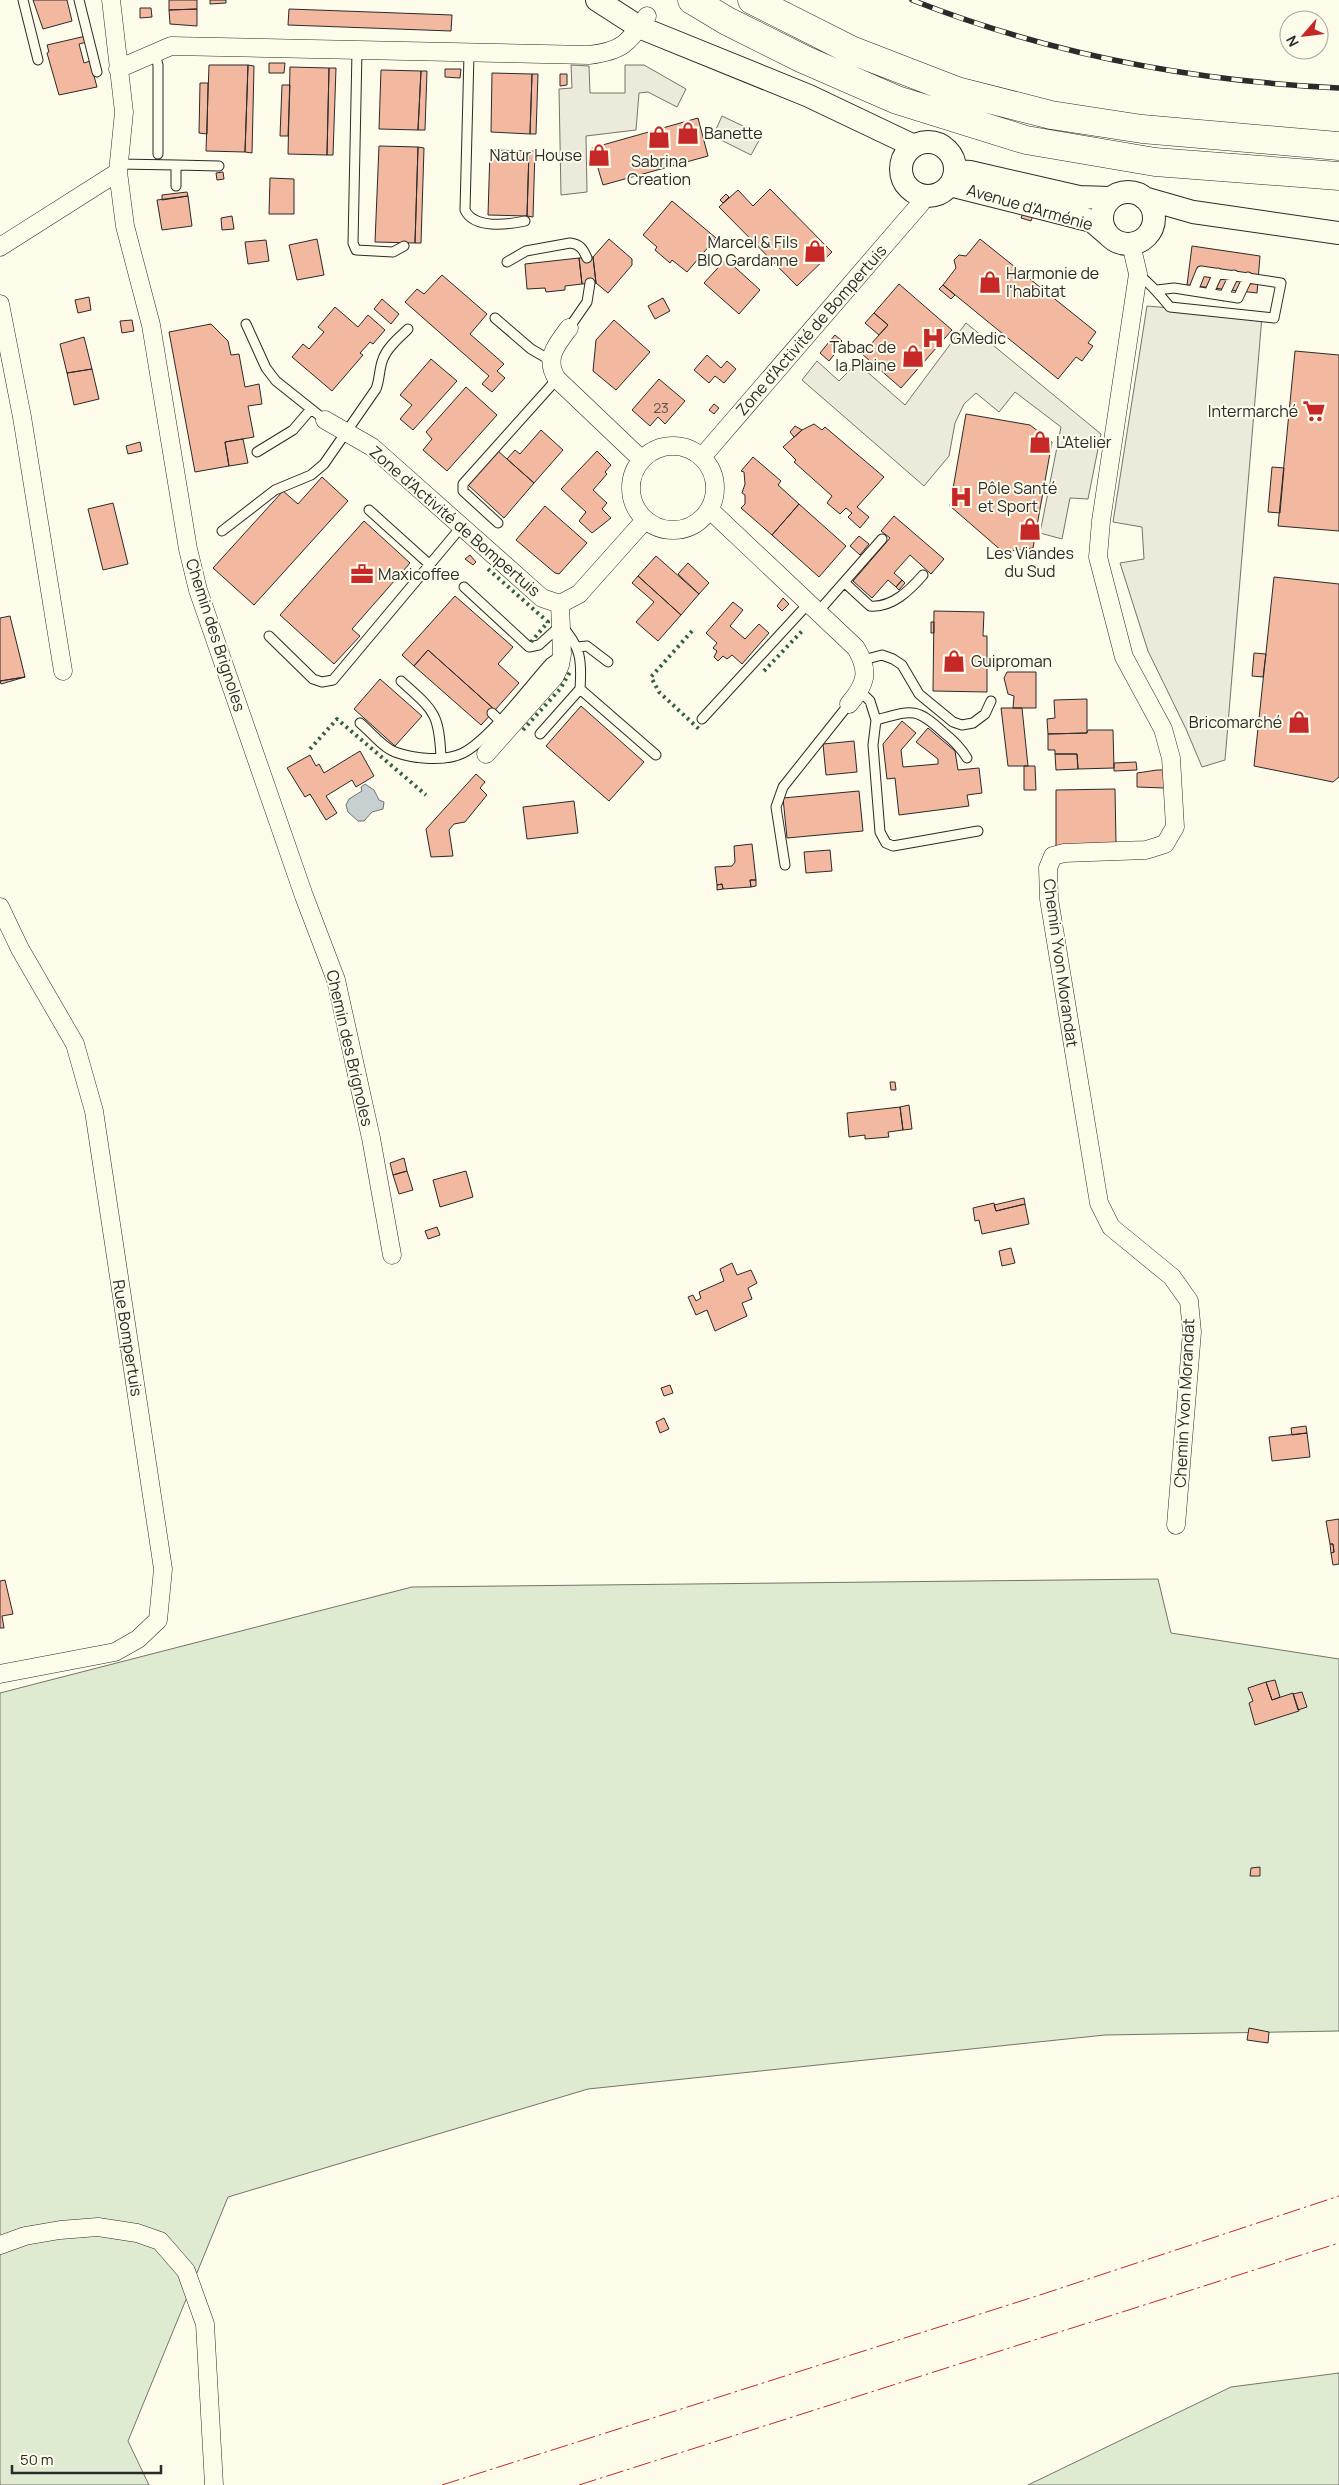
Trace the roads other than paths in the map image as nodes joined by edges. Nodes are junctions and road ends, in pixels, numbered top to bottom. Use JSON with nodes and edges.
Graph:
{"nodes":[{"id":1,"x":23,"y":0,"type":"edge"},
{"id":2,"x":79,"y":0,"type":"edge"},
{"id":3,"x":111,"y":0,"type":"edge"},
{"id":4,"x":597,"y":0,"type":"edge"},
{"id":5,"x":620,"y":0,"type":"edge"},
{"id":6,"x":692,"y":0,"type":"edge"},
{"id":7,"x":752,"y":0,"type":"edge"},
{"id":8,"x":643,"y":22,"type":"junction"},
{"id":9,"x":358,"y":51,"type":"junction"},
{"id":10,"x":155,"y":53,"type":"junction"},
{"id":11,"x":469,"y":54,"type":"junction"},
{"id":12,"x":38,"y":60,"type":"dead end"},
{"id":13,"x":118,"y":69,"type":"junction"},
{"id":14,"x":97,"y":72,"type":"dead end"},
{"id":15,"x":824,"y":103,"type":"junction"},
{"id":16,"x":914,"y":146,"type":"junction"},
{"id":17,"x":1339,"y":146,"type":"edge"},
{"id":18,"x":158,"y":154,"type":"dead end"},
{"id":19,"x":902,"y":164,"type":"junction"},
{"id":20,"x":176,"y":165,"type":"junction"},
{"id":21,"x":219,"y":166,"type":"dead end"},
{"id":22,"x":118,"y":168,"type":"junction"},
{"id":23,"x":1339,"y":176,"type":"edge"},
{"id":24,"x":953,"y":178,"type":"junction"},
{"id":25,"x":176,"y":186,"type":"dead end"},
{"id":26,"x":1110,"y":198,"type":"junction"},
{"id":27,"x":1144,"y":198,"type":"junction"},
{"id":28,"x":922,"y":199,"type":"junction"},
{"id":29,"x":1193,"y":212,"type":"junction"},
{"id":30,"x":525,"y":221,"type":"dead end"},
{"id":31,"x":1151,"y":229,"type":"junction"},
{"id":32,"x":1339,"y":233,"type":"edge"},
{"id":33,"x":1107,"y":234,"type":"junction"},
{"id":34,"x":1131,"y":244,"type":"junction"},
{"id":35,"x":404,"y":246,"type":"dead end"},
{"id":36,"x":0,"y":247,"type":"edge"},
{"id":37,"x":587,"y":258,"type":"dead end"},
{"id":38,"x":507,"y":262,"type":"dead end"},
{"id":39,"x":1218,"y":273,"type":"junction"},
{"id":40,"x":1138,"y":274,"type":"junction"},
{"id":41,"x":1234,"y":275,"type":"junction"},
{"id":42,"x":1248,"y":277,"type":"junction"},
{"id":43,"x":590,"y":283,"type":"dead end"},
{"id":44,"x":1157,"y":290,"type":"junction"},
{"id":45,"x":1193,"y":291,"type":"junction"},
{"id":46,"x":1209,"y":293,"type":"junction"},
{"id":47,"x":1224,"y":296,"type":"junction"},
{"id":48,"x":0,"y":304,"type":"edge"},
{"id":49,"x":495,"y":318,"type":"dead end"},
{"id":50,"x":246,"y":324,"type":"dead end"},
{"id":51,"x":408,"y":328,"type":"dead end"},
{"id":52,"x":569,"y":328,"type":"joint"},
{"id":53,"x":550,"y":360,"type":"junction"},
{"id":54,"x":557,"y":379,"type":"junction"},
{"id":55,"x":318,"y":414,"type":"junction"},
{"id":56,"x":346,"y":430,"type":"junction"},
{"id":57,"x":257,"y":452,"type":"dead end"},
{"id":58,"x":702,"y":457,"type":"junction"},
{"id":59,"x":641,"y":459,"type":"junction"},
{"id":60,"x":369,"y":510,"type":"dead end"},
{"id":61,"x":710,"y":510,"type":"junction"},
{"id":62,"x":645,"y":520,"type":"junction"},
{"id":63,"x":498,"y":523,"type":"dead end"},
{"id":64,"x":462,"y":526,"type":"junction"},
{"id":65,"x":222,"y":531,"type":"dead end"},
{"id":66,"x":882,"y":540,"type":"dead end"},
{"id":67,"x":429,"y":564,"type":"junction"},
{"id":68,"x":923,"y":575,"type":"dead end"},
{"id":69,"x":844,"y":582,"type":"junction"},
{"id":70,"x":464,"y":587,"type":"dead end"},
{"id":71,"x":560,"y":604,"type":"junction"},
{"id":72,"x":812,"y":609,"type":"junction"},
{"id":73,"x":561,"y":625,"type":"junction"},
{"id":74,"x":269,"y":636,"type":"dead end"},
{"id":75,"x":569,"y":650,"type":"junction"},
{"id":76,"x":863,"y":660,"type":"junction"},
{"id":77,"x":608,"y":662,"type":"dead end"},
{"id":78,"x":63,"y":671,"type":"dead end"},
{"id":79,"x":401,"y":681,"type":"dead end"},
{"id":80,"x":580,"y":689,"type":"junction"},
{"id":81,"x":860,"y":691,"type":"junction"},
{"id":82,"x":991,"y":701,"type":"dead end"},
{"id":83,"x":849,"y":704,"type":"joint"},
{"id":84,"x":492,"y":713,"type":"dead end"},
{"id":85,"x":702,"y":719,"type":"dead end"},
{"id":86,"x":499,"y":720,"type":"junction"},
{"id":87,"x":876,"y":720,"type":"junction"},
{"id":88,"x":360,"y":723,"type":"dead end"},
{"id":89,"x":540,"y":734,"type":"dead end"},
{"id":90,"x":486,"y":754,"type":"dead end"},
{"id":91,"x":656,"y":755,"type":"dead end"},
{"id":92,"x":441,"y":758,"type":"junction"},
{"id":93,"x":967,"y":758,"type":"dead end"},
{"id":94,"x":978,"y":831,"type":"dead end"},
{"id":95,"x":784,"y":865,"type":"dead end"},
{"id":96,"x":0,"y":907,"type":"edge"},
{"id":97,"x":392,"y":1256,"type":"dead end"},
{"id":98,"x":1176,"y":1525,"type":"dead end"},
{"id":99,"x":0,"y":1674,"type":"edge"},
{"id":100,"x":0,"y":2245,"type":"edge"},
{"id":101,"x":214,"y":2485,"type":"edge"}],
"edges":[{"from":1,"to":12,"type":"lane"},
{"from":2,"to":14,"type":"lane"},
{"from":3,"to":13,"type":"street","name":"Chemin des Brignoles"},
{"from":4,"to":8,"type":"street"},
{"from":5,"to":8,"type":"street"},
{"from":6,"to":23,"type":"highway"},
{"from":7,"to":17,"type":"highway"},
{"from":8,"to":11,"type":"street"},
{"from":8,"to":15,"type":"street"},
{"from":9,"to":10,"type":"street"},
{"from":9,"to":11,"type":"street"},
{"from":9,"to":35,"type":"lane"},
{"from":10,"to":13,"type":"street"},
{"from":10,"to":18,"type":"lane"},
{"from":11,"to":30,"type":"lane"},
{"from":13,"to":22,"type":"street","name":"Chemin des Brignoles"},
{"from":15,"to":16,"type":"street"},
{"from":15,"to":19,"type":"street"},
{"from":16,"to":19,"type":"street"},
{"from":16,"to":24,"type":"street"},
{"from":19,"to":28,"type":"street"},
{"from":20,"to":21,"type":"lane"},
{"from":20,"to":22,"type":"lane"},
{"from":20,"to":25,"type":"lane"},
{"from":22,"to":36,"type":"street"},
{"from":22,"to":97,"type":"street","name":"Chemin des Brignoles"},
{"from":24,"to":26,"type":"street","name":"Avenue d'Arménie"},
{"from":24,"to":28,"type":"street"},
{"from":24,"to":33,"type":"street","name":"Avenue d'Arménie"},
{"from":26,"to":27,"type":"street"},
{"from":26,"to":33,"type":"street"},
{"from":27,"to":29,"type":"street"},
{"from":27,"to":31,"type":"street"},
{"from":28,"to":58,"type":"street","name":"Zone d'Activité de Bompertuis"},
{"from":29,"to":31,"type":"street"},
{"from":29,"to":32,"type":"street"},
{"from":31,"to":34,"type":"street"},
{"from":33,"to":34,"type":"street"},
{"from":34,"to":40,"type":"street","name":"Chemin Yvon Morandat"},
{"from":37,"to":38,"type":"lane"},
{"from":39,"to":41,"type":"lane"},
{"from":39,"to":45,"type":"lane"},
{"from":39,"to":46,"type":"lane"},
{"from":40,"to":44,"type":"lane"},
{"from":40,"to":98,"type":"street","name":"Chemin Yvon Morandat"},
{"from":41,"to":42,"type":"lane"},
{"from":41,"to":47,"type":"lane"},
{"from":42,"to":44,"type":"lane"},
{"from":42,"to":47,"type":"lane"},
{"from":43,"to":52,"type":"lane"},
{"from":44,"to":45,"type":"lane"},
{"from":45,"to":46,"type":"lane"},
{"from":46,"to":47,"type":"lane"},
{"from":48,"to":78,"type":"street"},
{"from":49,"to":53,"type":"lane"},
{"from":50,"to":55,"type":"lane"},
{"from":51,"to":56,"type":"lane"},
{"from":52,"to":53,"type":"street"},
{"from":53,"to":54,"type":"street"},
{"from":54,"to":59,"type":"street"},
{"from":54,"to":63,"type":"lane"},
{"from":55,"to":56,"type":"street","name":"Zone d'Activité de Bompertuis"},
{"from":55,"to":57,"type":"lane"},
{"from":56,"to":64,"type":"street","name":"Zone d'Activité de Bompertuis"},
{"from":56,"to":65,"type":"lane"},
{"from":58,"to":59,"type":"street"},
{"from":58,"to":61,"type":"street"},
{"from":59,"to":62,"type":"street"},
{"from":60,"to":67,"type":"lane"},
{"from":61,"to":62,"type":"street"},
{"from":61,"to":72,"type":"street"},
{"from":62,"to":71,"type":"street","name":"Zone d'Activité de Bompertuis"},
{"from":64,"to":67,"type":"lane"},
{"from":64,"to":71,"type":"street","name":"Zone d'Activité de Bompertuis"},
{"from":66,"to":69,"type":"lane"},
{"from":67,"to":74,"type":"lane"},
{"from":68,"to":69,"type":"lane"},
{"from":69,"to":72,"type":"lane"},
{"from":70,"to":73,"type":"lane"},
{"from":71,"to":73,"type":"street"},
{"from":72,"to":76,"type":"street"},
{"from":72,"to":85,"type":"lane"},
{"from":73,"to":75,"type":"street"},
{"from":75,"to":77,"type":"lane"},
{"from":75,"to":80,"type":"lane"},
{"from":75,"to":86,"type":"lane"},
{"from":75,"to":90,"type":"street"},
{"from":76,"to":81,"type":"street"},
{"from":76,"to":82,"type":"lane"},
{"from":79,"to":92,"type":"lane"},
{"from":80,"to":89,"type":"lane"},
{"from":80,"to":91,"type":"lane"},
{"from":81,"to":83,"type":"street"},
{"from":81,"to":87,"type":"lane"},
{"from":83,"to":95,"type":"lane"},
{"from":84,"to":86,"type":"lane"},
{"from":86,"to":92,"type":"lane"},
{"from":87,"to":93,"type":"lane"},
{"from":87,"to":94,"type":"lane"},
{"from":88,"to":92,"type":"lane"},
{"from":96,"to":99,"type":"street","name":"Rue Bompertuis"},
{"from":100,"to":101,"type":"street"}]}
